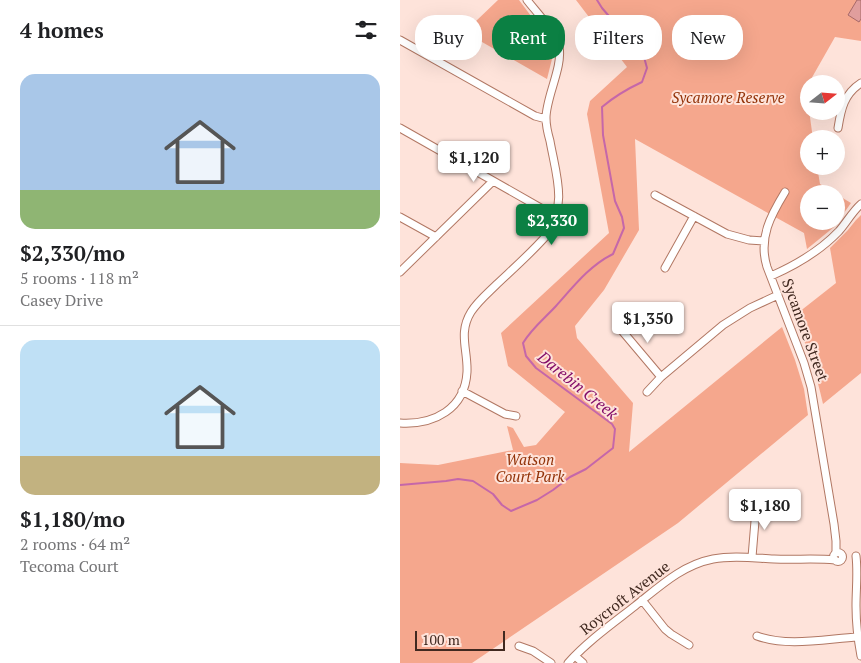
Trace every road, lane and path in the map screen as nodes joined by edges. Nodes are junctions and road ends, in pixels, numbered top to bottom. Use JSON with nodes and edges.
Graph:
{"nodes":[{"id":1,"x":527,"y":0,"type":"edge"},
{"id":2,"x":400,"y":40,"type":"edge"},
{"id":3,"x":861,"y":83,"type":"edge"},
{"id":4,"x":546,"y":119,"type":"junction"},
{"id":5,"x":400,"y":128,"type":"edge"},
{"id":6,"x":838,"y":128,"type":"dead end"},
{"id":7,"x":493,"y":181,"type":"junction"},
{"id":8,"x":785,"y":192,"type":"dead end"},
{"id":9,"x":655,"y":195,"type":"dead end"},
{"id":10,"x":861,"y":204,"type":"edge"},
{"id":11,"x":557,"y":215,"type":"junction"},
{"id":12,"x":694,"y":216,"type":"junction"},
{"id":13,"x":400,"y":217,"type":"edge"},
{"id":14,"x":436,"y":237,"type":"junction"},
{"id":15,"x":764,"y":242,"type":"junction"},
{"id":16,"x":665,"y":268,"type":"dead end"},
{"id":17,"x":400,"y":272,"type":"edge"},
{"id":18,"x":771,"y":276,"type":"junction"},
{"id":19,"x":778,"y":295,"type":"junction"},
{"id":20,"x":618,"y":326,"type":"dead end"},
{"id":21,"x":661,"y":377,"type":"junction"},
{"id":22,"x":462,"y":391,"type":"junction"},
{"id":23,"x":647,"y":392,"type":"dead end"},
{"id":24,"x":516,"y":416,"type":"dead end"},
{"id":25,"x":400,"y":423,"type":"edge"},
{"id":26,"x":755,"y":504,"type":"dead end"},
{"id":27,"x":838,"y":555,"type":"junction"},
{"id":28,"x":859,"y":555,"type":"edge"},
{"id":29,"x":752,"y":557,"type":"junction"},
{"id":30,"x":642,"y":600,"type":"junction"},
{"id":31,"x":757,"y":636,"type":"dead end"},
{"id":32,"x":858,"y":637,"type":"junction"},
{"id":33,"x":689,"y":645,"type":"dead end"},
{"id":34,"x":520,"y":646,"type":"dead end"},
{"id":35,"x":575,"y":656,"type":"junction"},
{"id":36,"x":861,"y":656,"type":"edge"},
{"id":37,"x":551,"y":663,"type":"edge"},
{"id":38,"x":568,"y":663,"type":"edge"},
{"id":39,"x":583,"y":663,"type":"edge"}],
"edges":[{"from":1,"to":4,"type":"street"},
{"from":2,"to":4,"type":"street"},
{"from":3,"to":6,"type":"street"},
{"from":4,"to":11,"type":"street"},
{"from":5,"to":7,"type":"street"},
{"from":7,"to":11,"type":"street"},
{"from":7,"to":14,"type":"street"},
{"from":8,"to":15,"type":"street","name":"Sycamore Street"},
{"from":9,"to":12,"type":"street"},
{"from":10,"to":18,"type":"street"},
{"from":11,"to":22,"type":"street"},
{"from":12,"to":15,"type":"street"},
{"from":12,"to":16,"type":"street"},
{"from":13,"to":14,"type":"street"},
{"from":14,"to":17,"type":"street"},
{"from":15,"to":18,"type":"street","name":"Sycamore Street"},
{"from":18,"to":19,"type":"street","name":"Sycamore Street"},
{"from":19,"to":21,"type":"street"},
{"from":19,"to":27,"type":"street","name":"Sycamore Street"},
{"from":20,"to":21,"type":"street"},
{"from":21,"to":23,"type":"street"},
{"from":22,"to":24,"type":"street"},
{"from":22,"to":25,"type":"street"},
{"from":26,"to":29,"type":"street"},
{"from":27,"to":28,"type":"street","name":"Roycroft Avenue"},
{"from":27,"to":29,"type":"street","name":"Roycroft Avenue"},
{"from":28,"to":32,"type":"street"},
{"from":29,"to":30,"type":"street","name":"Roycroft Avenue"},
{"from":30,"to":33,"type":"street"},
{"from":30,"to":35,"type":"street","name":"Roycroft Avenue"},
{"from":31,"to":32,"type":"street"},
{"from":32,"to":36,"type":"street"},
{"from":34,"to":37,"type":"street"},
{"from":35,"to":38,"type":"street","name":"Roycroft Avenue"},
{"from":35,"to":39,"type":"street"}]}
